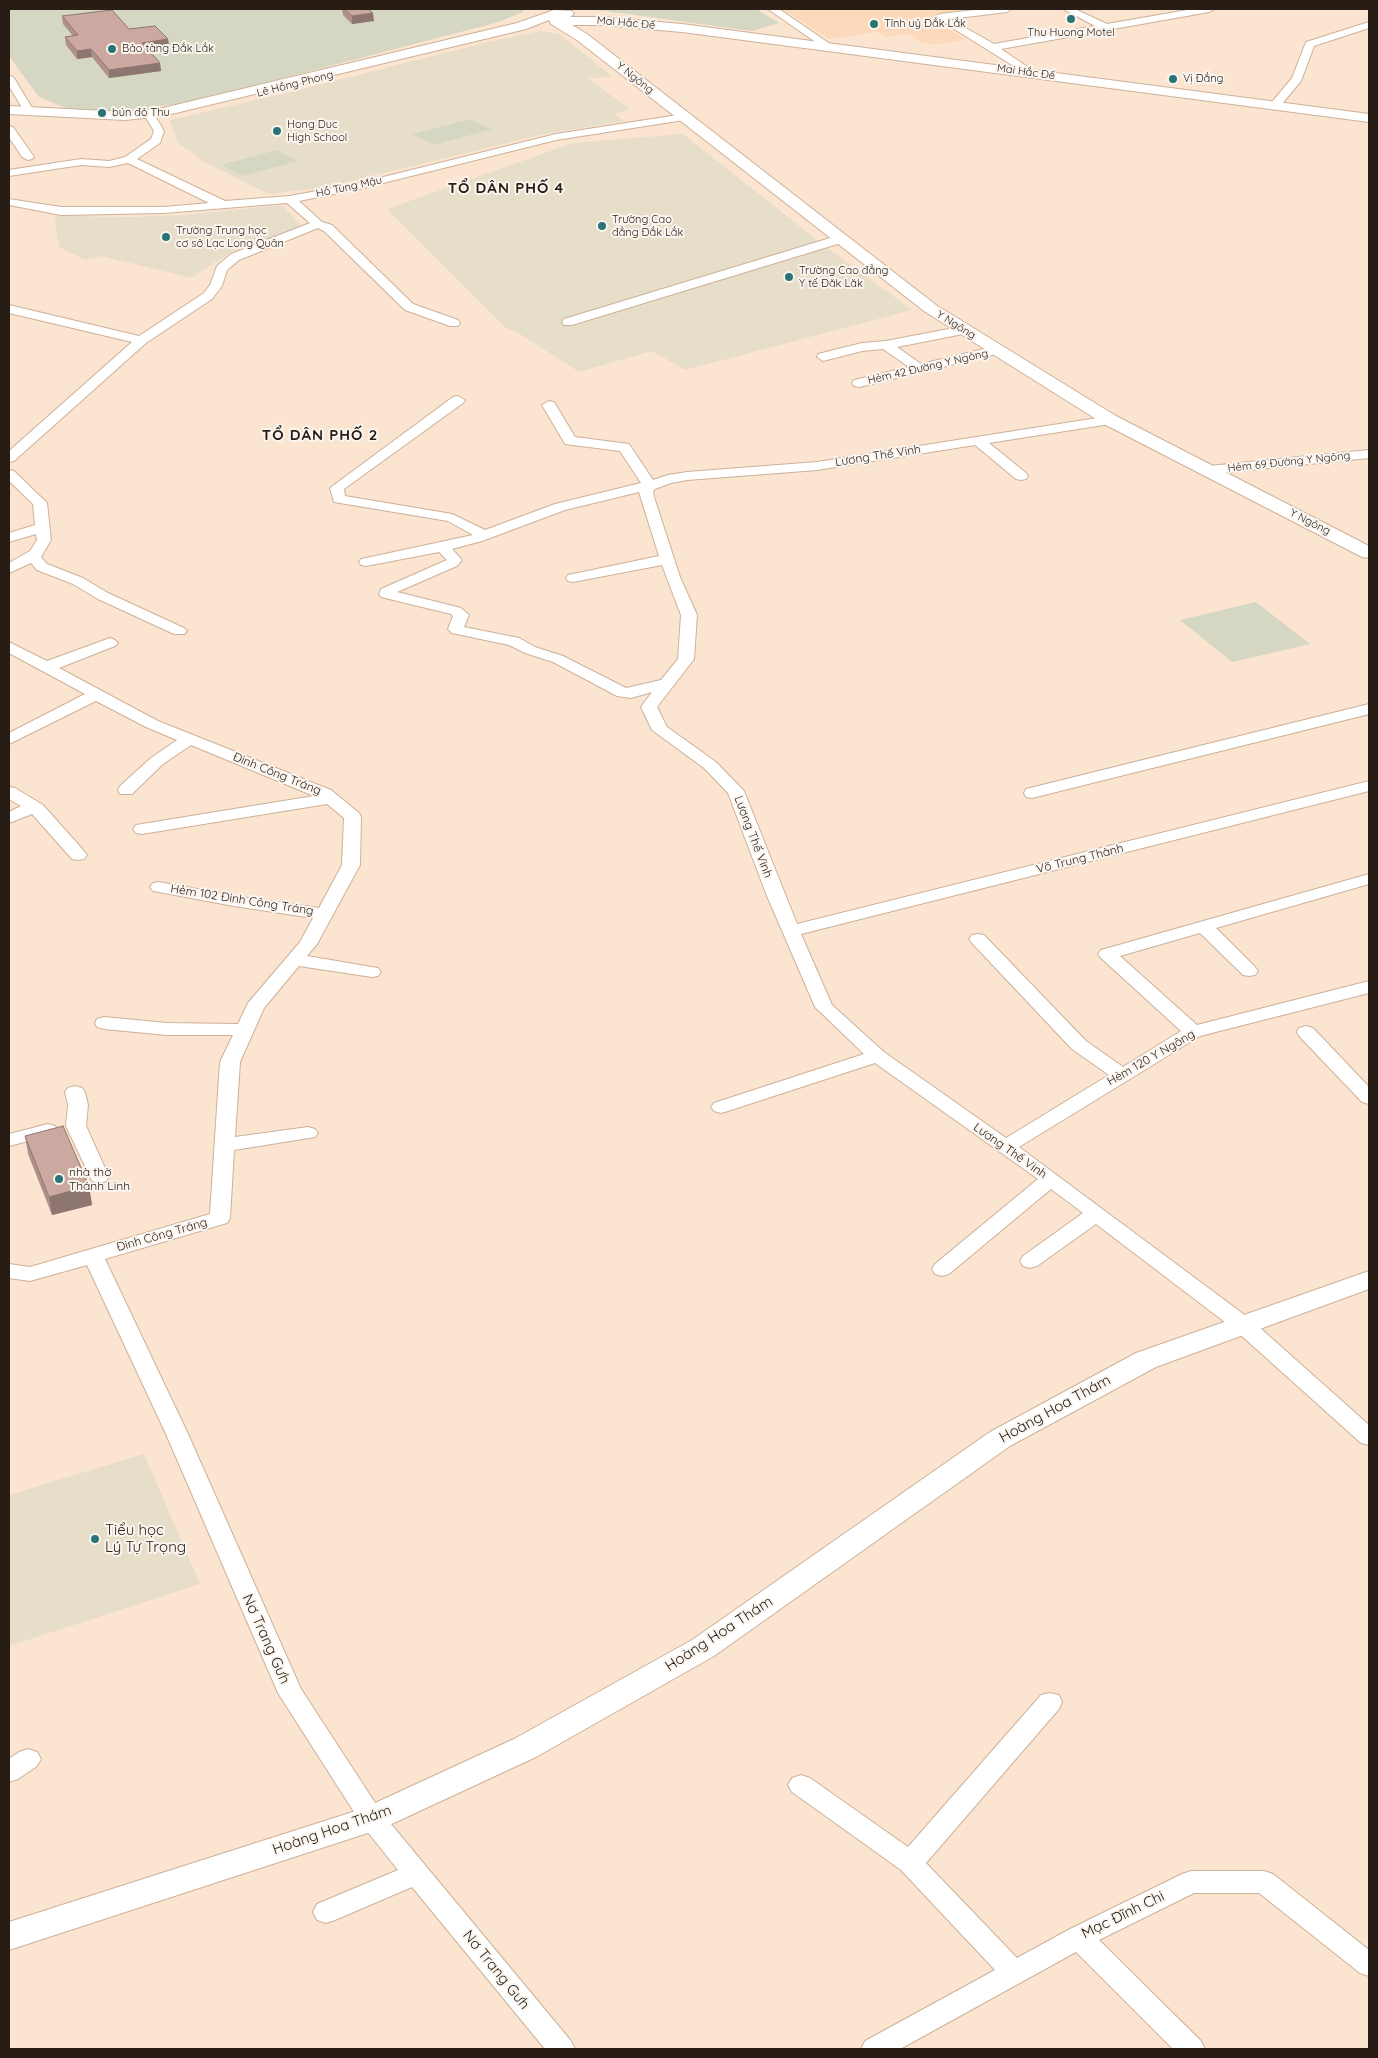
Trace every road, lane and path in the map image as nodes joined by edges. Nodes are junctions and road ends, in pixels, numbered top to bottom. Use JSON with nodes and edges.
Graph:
{"nodes":[{"id":1,"x":773,"y":9,"type":"edge"},
{"id":2,"x":1007,"y":9,"type":"edge"},
{"id":3,"x":1068,"y":9,"type":"edge"},
{"id":4,"x":1209,"y":9,"type":"edge"},
{"id":5,"x":557,"y":15,"type":"edge"},
{"id":6,"x":1369,"y":25,"type":"edge"},
{"id":7,"x":1105,"y":27,"type":"junction"},
{"id":8,"x":828,"y":46,"type":"junction"},
{"id":9,"x":992,"y":47,"type":"junction"},
{"id":10,"x":1028,"y":72,"type":"junction"},
{"id":11,"x":9,"y":78,"type":"edge"},
{"id":12,"x":1276,"y":104,"type":"junction"},
{"id":13,"x":9,"y":110,"type":"edge"},
{"id":14,"x":29,"y":111,"type":"junction"},
{"id":15,"x":150,"y":116,"type":"junction"},
{"id":16,"x":684,"y":117,"type":"junction"},
{"id":17,"x":1369,"y":118,"type":"edge"},
{"id":18,"x":9,"y":129,"type":"edge"},
{"id":19,"x":28,"y":157,"type":"dead end"},
{"id":20,"x":128,"y":160,"type":"dead end"},
{"id":21,"x":9,"y":173,"type":"edge"},
{"id":22,"x":290,"y":199,"type":"junction"},
{"id":23,"x":9,"y":202,"type":"edge"},
{"id":24,"x":223,"y":205,"type":"junction"},
{"id":25,"x":318,"y":224,"type":"junction"},
{"id":26,"x":840,"y":239,"type":"junction"},
{"id":27,"x":9,"y":309,"type":"edge"},
{"id":28,"x":568,"y":322,"type":"dead end"},
{"id":29,"x":454,"y":323,"type":"dead end"},
{"id":30,"x":964,"y":330,"type":"junction"},
{"id":31,"x":142,"y":340,"type":"junction"},
{"id":32,"x":886,"y":344,"type":"junction"},
{"id":33,"x":996,"y":350,"type":"junction"},
{"id":34,"x":823,"y":357,"type":"dead end"},
{"id":35,"x":920,"y":369,"type":"junction"},
{"id":36,"x":859,"y":383,"type":"dead end"},
{"id":37,"x":458,"y":400,"type":"dead end"},
{"id":38,"x":549,"y":406,"type":"dead end"},
{"id":39,"x":1110,"y":420,"type":"junction"},
{"id":40,"x":978,"y":441,"type":"junction"},
{"id":41,"x":1369,"y":454,"type":"edge"},
{"id":42,"x":9,"y":458,"type":"edge"},
{"id":43,"x":1209,"y":470,"type":"junction"},
{"id":44,"x":9,"y":474,"type":"edge"},
{"id":45,"x":1021,"y":476,"type":"dead end"},
{"id":46,"x":650,"y":486,"type":"junction"},
{"id":47,"x":42,"y":527,"type":"junction"},
{"id":48,"x":484,"y":535,"type":"junction"},
{"id":49,"x":9,"y":538,"type":"edge"},
{"id":50,"x":442,"y":547,"type":"junction"},
{"id":51,"x":1369,"y":553,"type":"edge"},
{"id":52,"x":33,"y":556,"type":"junction"},
{"id":53,"x":666,"y":559,"type":"junction"},
{"id":54,"x":366,"y":562,"type":"dead end"},
{"id":55,"x":9,"y":569,"type":"edge"},
{"id":56,"x":573,"y":578,"type":"dead end"},
{"id":57,"x":178,"y":631,"type":"dead end"},
{"id":58,"x":110,"y":643,"type":"dead end"},
{"id":59,"x":9,"y":647,"type":"edge"},
{"id":60,"x":47,"y":668,"type":"junction"},
{"id":61,"x":666,"y":684,"type":"junction"},
{"id":62,"x":96,"y":694,"type":"junction"},
{"id":63,"x":1369,"y":709,"type":"edge"},
{"id":64,"x":9,"y":739,"type":"edge"},
{"id":65,"x":189,"y":739,"type":"junction"},
{"id":66,"x":1369,"y":786,"type":"edge"},
{"id":67,"x":126,"y":790,"type":"dead end"},
{"id":68,"x":9,"y":792,"type":"edge"},
{"id":69,"x":1032,"y":793,"type":"dead end"},
{"id":70,"x":331,"y":798,"type":"junction"},
{"id":71,"x":33,"y":807,"type":"junction"},
{"id":72,"x":9,"y":818,"type":"edge"},
{"id":73,"x":142,"y":829,"type":"dead end"},
{"id":74,"x":78,"y":855,"type":"dead end"},
{"id":75,"x":1369,"y":879,"type":"edge"},
{"id":76,"x":159,"y":886,"type":"dead end"},
{"id":77,"x":324,"y":914,"type":"junction"},
{"id":78,"x":1203,"y":926,"type":"junction"},
{"id":79,"x":792,"y":931,"type":"junction"},
{"id":80,"x":978,"y":938,"type":"dead end"},
{"id":81,"x":295,"y":960,"type":"junction"},
{"id":82,"x":1249,"y":971,"type":"dead end"},
{"id":83,"x":372,"y":972,"type":"dead end"},
{"id":84,"x":1369,"y":987,"type":"edge"},
{"id":85,"x":104,"y":1023,"type":"dead end"},
{"id":86,"x":245,"y":1030,"type":"junction"},
{"id":87,"x":1192,"y":1032,"type":"junction"},
{"id":88,"x":1306,"y":1032,"type":"dead end"},
{"id":89,"x":877,"y":1056,"type":"junction"},
{"id":90,"x":1122,"y":1075,"type":"junction"},
{"id":91,"x":75,"y":1092,"type":"dead end"},
{"id":92,"x":1369,"y":1098,"type":"edge"},
{"id":93,"x":721,"y":1107,"type":"dead end"},
{"id":94,"x":76,"y":1122,"type":"junction"},
{"id":95,"x":308,"y":1133,"type":"dead end"},
{"id":96,"x":9,"y":1140,"type":"edge"},
{"id":97,"x":224,"y":1145,"type":"junction"},
{"id":98,"x":1005,"y":1147,"type":"junction"},
{"id":99,"x":99,"y":1177,"type":"dead end"},
{"id":100,"x":1051,"y":1179,"type":"junction"},
{"id":101,"x":1096,"y":1214,"type":"junction"},
{"id":102,"x":93,"y":1256,"type":"junction"},
{"id":103,"x":1030,"y":1261,"type":"dead end"},
{"id":104,"x":942,"y":1269,"type":"dead end"},
{"id":105,"x":16,"y":1276,"type":"edge"},
{"id":106,"x":1369,"y":1280,"type":"edge"},
{"id":107,"x":1242,"y":1324,"type":"junction"},
{"id":108,"x":1369,"y":1437,"type":"edge"},
{"id":109,"x":1050,"y":1702,"type":"dead end"},
{"id":110,"x":801,"y":1785,"type":"dead end"},
{"id":111,"x":372,"y":1819,"type":"junction"},
{"id":112,"x":910,"y":1864,"type":"junction"},
{"id":113,"x":417,"y":1873,"type":"junction"},
{"id":114,"x":326,"y":1912,"type":"dead end"},
{"id":115,"x":9,"y":1936,"type":"edge"},
{"id":116,"x":1079,"y":1937,"type":"junction"},
{"id":117,"x":1369,"y":1965,"type":"edge"},
{"id":118,"x":1014,"y":1972,"type":"junction"},
{"id":119,"x":561,"y":2049,"type":"edge"},
{"id":120,"x":875,"y":2049,"type":"edge"},
{"id":121,"x":1191,"y":2049,"type":"edge"}],
"edges":[{"from":1,"to":8,"type":"street"},
{"from":2,"to":9,"type":"street"},
{"from":3,"to":7,"type":"street"},
{"from":4,"to":7,"type":"street"},
{"from":5,"to":8,"type":"street","name":"Mai Hắc Đế"},
{"from":5,"to":14,"type":"street","name":"Lê Hồng Phong"},
{"from":5,"to":15,"type":"street","name":"Lê Hồng Phong"},
{"from":5,"to":16,"type":"street","name":"Y Ngông"},
{"from":6,"to":12,"type":"street"},
{"from":7,"to":9,"type":"street"},
{"from":8,"to":10,"type":"street","name":"Mai Hắc Đế"},
{"from":9,"to":10,"type":"street"},
{"from":10,"to":12,"type":"street","name":"Mai Hắc Đế"},
{"from":11,"to":14,"type":"street"},
{"from":12,"to":17,"type":"street","name":"Mai Hắc Đế"},
{"from":13,"to":14,"type":"street","name":"Lê Hồng Phong"},
{"from":14,"to":15,"type":"street","name":"Lê Hồng Phong"},
{"from":15,"to":24,"type":"street"},
{"from":16,"to":22,"type":"street","name":"Hồ Tùng Mậu"},
{"from":16,"to":26,"type":"street","name":"Y Ngông"},
{"from":18,"to":19,"type":"street"},
{"from":20,"to":21,"type":"street"},
{"from":22,"to":24,"type":"street","name":"Hồ Tùng Mậu"},
{"from":22,"to":25,"type":"street"},
{"from":23,"to":24,"type":"street","name":"Hồ Tùng Mậu"},
{"from":25,"to":29,"type":"street"},
{"from":25,"to":31,"type":"street"},
{"from":26,"to":28,"type":"street"},
{"from":26,"to":30,"type":"street","name":"Y Ngông"},
{"from":27,"to":31,"type":"street"},
{"from":30,"to":32,"type":"street"},
{"from":30,"to":33,"type":"street","name":"Y Ngông"},
{"from":31,"to":42,"type":"street"},
{"from":32,"to":34,"type":"street"},
{"from":32,"to":35,"type":"street"},
{"from":33,"to":35,"type":"street","name":"Hẻm 42 Đường Y Ngông"},
{"from":33,"to":39,"type":"street","name":"Y Ngông"},
{"from":35,"to":36,"type":"street","name":"Hẻm 42 Đường Y Ngông"},
{"from":37,"to":48,"type":"street"},
{"from":38,"to":46,"type":"street"},
{"from":39,"to":40,"type":"street","name":"Lương Thế Vinh"},
{"from":39,"to":43,"type":"street","name":"Y Ngông"},
{"from":40,"to":45,"type":"street"},
{"from":40,"to":46,"type":"street","name":"Lương Thế Vinh"},
{"from":41,"to":43,"type":"street","name":"Hẻm 69 Đường Y Ngông"},
{"from":43,"to":51,"type":"street","name":"Y Ngông"},
{"from":44,"to":47,"type":"street"},
{"from":46,"to":48,"type":"street"},
{"from":46,"to":53,"type":"street","name":"Lương Thế Vinh"},
{"from":47,"to":49,"type":"street"},
{"from":47,"to":52,"type":"street"},
{"from":48,"to":50,"type":"street"},
{"from":50,"to":54,"type":"street"},
{"from":50,"to":61,"type":"street"},
{"from":52,"to":55,"type":"street"},
{"from":52,"to":57,"type":"street"},
{"from":53,"to":56,"type":"street"},
{"from":53,"to":61,"type":"street","name":"Lương Thế Vinh"},
{"from":58,"to":60,"type":"street"},
{"from":59,"to":60,"type":"street","name":"Đinh Công Tráng"},
{"from":60,"to":62,"type":"street","name":"Đinh Công Tráng"},
{"from":61,"to":79,"type":"street","name":"Lương Thế Vinh"},
{"from":62,"to":64,"type":"street"},
{"from":62,"to":65,"type":"street","name":"Đinh Công Tráng"},
{"from":63,"to":69,"type":"street"},
{"from":65,"to":67,"type":"street"},
{"from":65,"to":70,"type":"street","name":"Đinh Công Tráng"},
{"from":66,"to":79,"type":"street","name":"Võ Trung Thành"},
{"from":68,"to":71,"type":"street"},
{"from":70,"to":73,"type":"street"},
{"from":70,"to":77,"type":"street","name":"Đinh Công Tráng"},
{"from":71,"to":72,"type":"street"},
{"from":71,"to":74,"type":"street"},
{"from":75,"to":78,"type":"street"},
{"from":76,"to":77,"type":"street","name":"Hẻm 102 Đinh Công Tráng"},
{"from":77,"to":81,"type":"street","name":"Đinh Công Tráng"},
{"from":78,"to":82,"type":"street"},
{"from":78,"to":87,"type":"street"},
{"from":79,"to":89,"type":"street","name":"Lương Thế Vinh"},
{"from":80,"to":90,"type":"street"},
{"from":81,"to":83,"type":"street"},
{"from":81,"to":86,"type":"street","name":"Đinh Công Tráng"},
{"from":84,"to":87,"type":"street","name":"Hẻm 120 Y Ngông"},
{"from":85,"to":86,"type":"street"},
{"from":86,"to":97,"type":"street","name":"Đinh Công Tráng"},
{"from":87,"to":90,"type":"street","name":"Hẻm 120 Y Ngông"},
{"from":88,"to":92,"type":"street"},
{"from":89,"to":93,"type":"street"},
{"from":89,"to":98,"type":"street","name":"Lương Thế Vinh"},
{"from":90,"to":98,"type":"street","name":"Hẻm 120 Y Ngông"},
{"from":91,"to":94,"type":"street"},
{"from":94,"to":96,"type":"street"},
{"from":94,"to":99,"type":"street"},
{"from":95,"to":97,"type":"street"},
{"from":97,"to":102,"type":"street","name":"Đinh Công Tráng"},
{"from":98,"to":100,"type":"street","name":"Lương Thế Vinh"},
{"from":100,"to":101,"type":"street","name":"Lương Thế Vinh"},
{"from":100,"to":104,"type":"street"},
{"from":101,"to":103,"type":"street"},
{"from":101,"to":107,"type":"street","name":"Lương Thế Vinh"},
{"from":102,"to":105,"type":"street"},
{"from":102,"to":111,"type":"street","name":"Nơ Trang Gưh"},
{"from":106,"to":107,"type":"street","name":"Hoàng Hoa Thám"},
{"from":107,"to":108,"type":"street","name":"Lương Thế Vinh"},
{"from":107,"to":111,"type":"street","name":"Hoàng Hoa Thám"},
{"from":109,"to":112,"type":"street"},
{"from":110,"to":112,"type":"street"},
{"from":111,"to":113,"type":"street","name":"Nơ Trang Gưh"},
{"from":111,"to":115,"type":"street","name":"Hoàng Hoa Thám"},
{"from":112,"to":118,"type":"street"},
{"from":113,"to":114,"type":"street"},
{"from":113,"to":119,"type":"street","name":"Nơ Trang Gưh"},
{"from":116,"to":117,"type":"street","name":"Mạc Đĩnh Chi"},
{"from":116,"to":118,"type":"street","name":"Mạc Đĩnh Chi"},
{"from":116,"to":121,"type":"street"},
{"from":118,"to":120,"type":"street","name":"Mạc Đĩnh Chi"}]}
